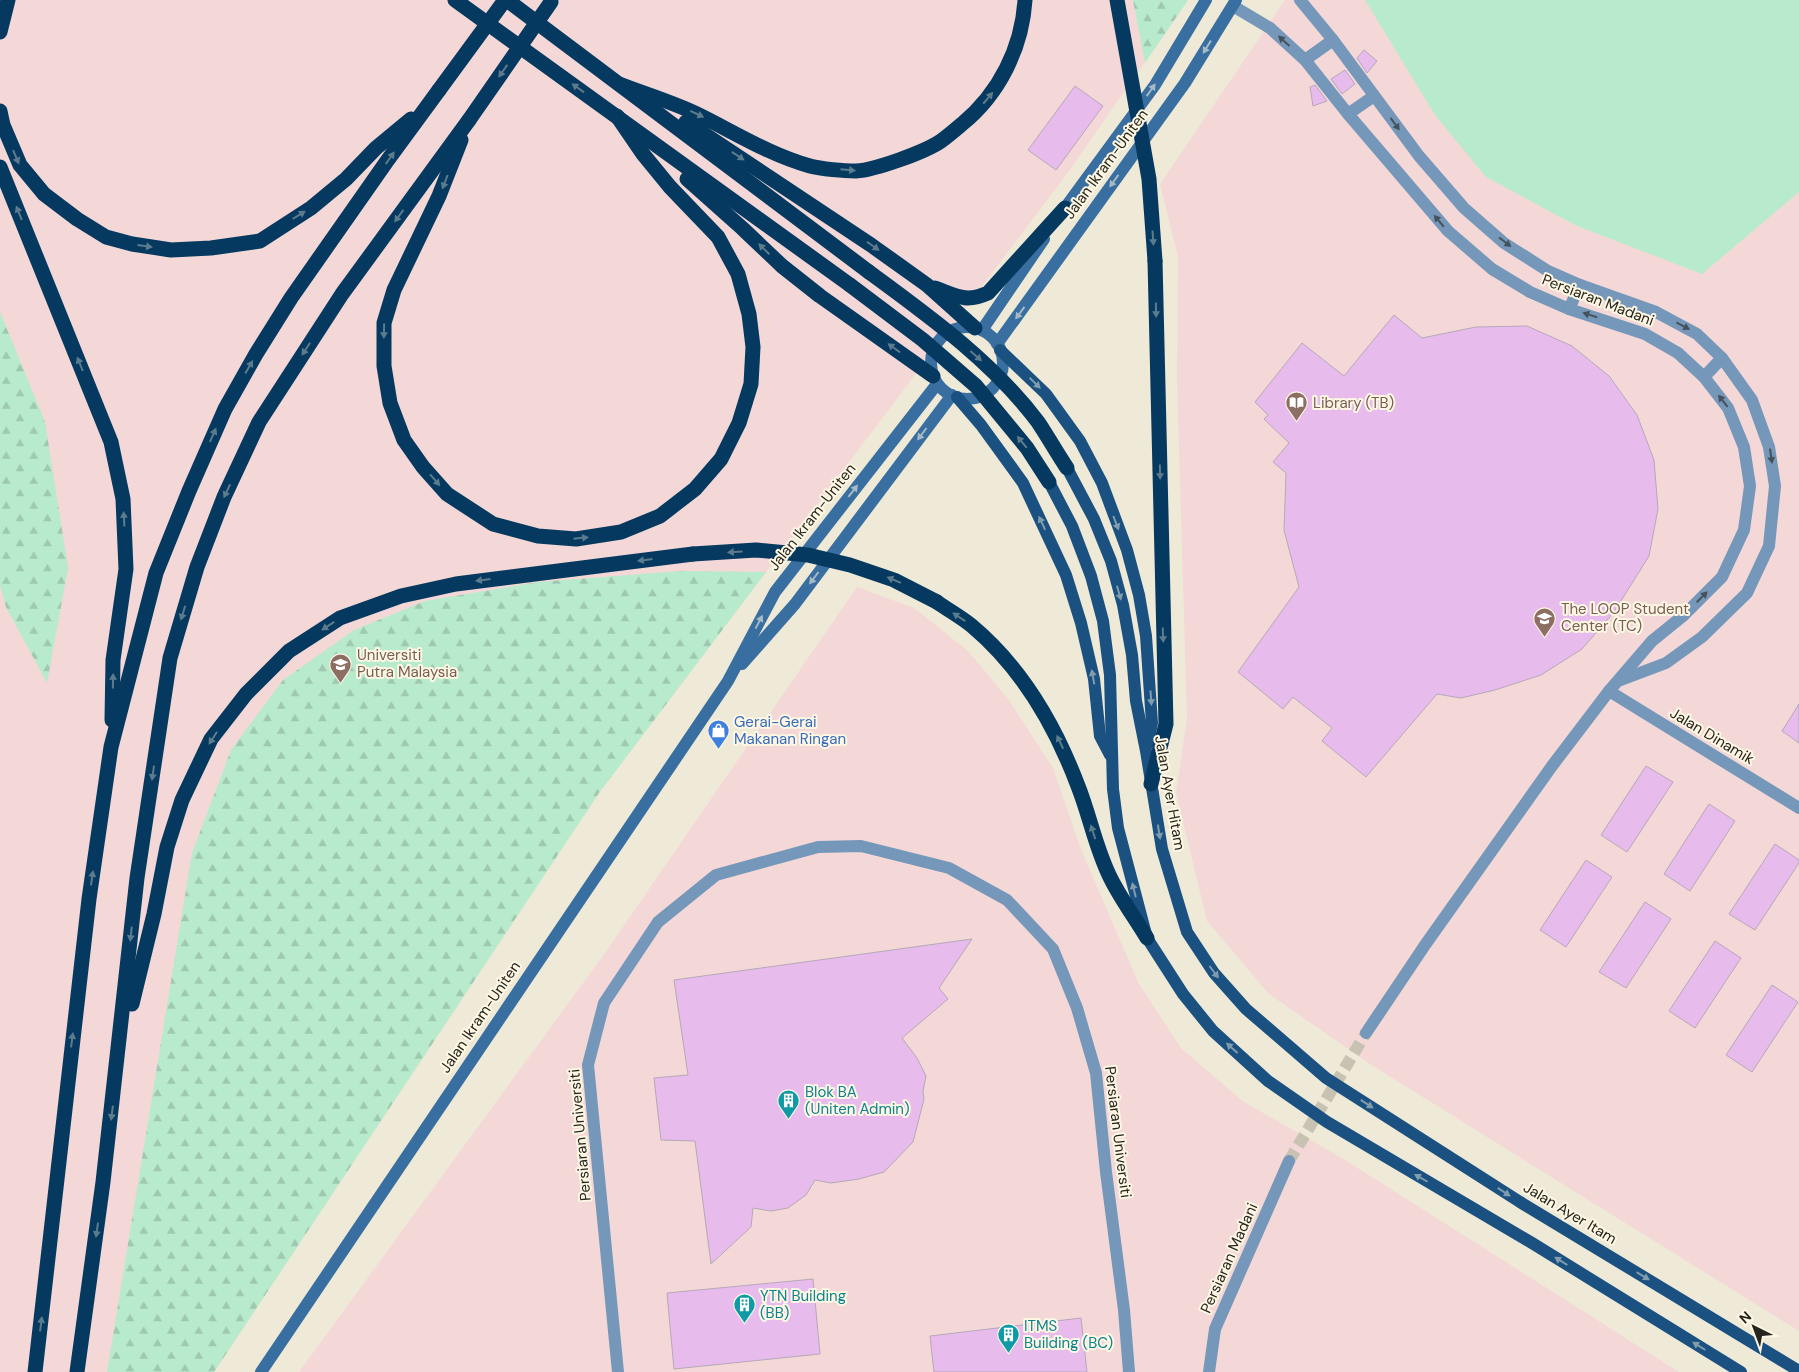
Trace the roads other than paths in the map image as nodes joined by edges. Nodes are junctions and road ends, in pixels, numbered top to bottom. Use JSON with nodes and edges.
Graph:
{"nodes":[{"id":1,"x":8,"y":0,"type":"edge"},
{"id":2,"x":454,"y":0,"type":"edge"},
{"id":3,"x":506,"y":0,"type":"edge"},
{"id":4,"x":1025,"y":0,"type":"edge"},
{"id":5,"x":1117,"y":0,"type":"edge"},
{"id":6,"x":1206,"y":0,"type":"edge"},
{"id":7,"x":1300,"y":0,"type":"edge"},
{"id":8,"x":552,"y":1,"type":"edge"},
{"id":9,"x":1234,"y":3,"type":"edge"},
{"id":10,"x":0,"y":32,"type":"edge"},
{"id":11,"x":1333,"y":40,"type":"junction"},
{"id":12,"x":1305,"y":60,"type":"junction"},
{"id":13,"x":619,"y":84,"type":"junction"},
{"id":14,"x":1374,"y":96,"type":"junction"},
{"id":15,"x":650,"y":106,"type":"junction"},
{"id":16,"x":426,"y":107,"type":"junction"},
{"id":17,"x":0,"y":111,"type":"edge"},
{"id":18,"x":1348,"y":114,"type":"junction"},
{"id":19,"x":617,"y":116,"type":"junction"},
{"id":20,"x":469,"y":120,"type":"junction"},
{"id":21,"x":656,"y":146,"type":"junction"},
{"id":22,"x":0,"y":167,"type":"edge"},
{"id":23,"x":1065,"y":208,"type":"junction"},
{"id":24,"x":927,"y":285,"type":"junction"},
{"id":25,"x":1580,"y":285,"type":"junction"},
{"id":26,"x":1569,"y":308,"type":"junction"},
{"id":27,"x":978,"y":329,"type":"junction"},
{"id":28,"x":999,"y":347,"type":"junction"},
{"id":29,"x":1722,"y":358,"type":"junction"},
{"id":30,"x":1704,"y":377,"type":"junction"},
{"id":31,"x":935,"y":380,"type":"junction"},
{"id":32,"x":954,"y":396,"type":"junction"},
{"id":33,"x":1067,"y":468,"type":"joint"},
{"id":34,"x":1049,"y":482,"type":"joint"},
{"id":35,"x":728,"y":681,"type":"junction"},
{"id":36,"x":1618,"y":681,"type":"junction"},
{"id":37,"x":1609,"y":691,"type":"junction"},
{"id":38,"x":111,"y":747,"type":"junction"},
{"id":39,"x":1146,"y":751,"type":"junction"},
{"id":40,"x":1111,"y":757,"type":"junction"},
{"id":41,"x":1151,"y":784,"type":"junction"},
{"id":42,"x":1799,"y":808,"type":"edge"},
{"id":43,"x":1146,"y":938,"type":"junction"},
{"id":44,"x":1366,"y":1034,"type":"tunnel mouth"},
{"id":45,"x":117,"y":1065,"type":"junction"},
{"id":46,"x":1326,"y":1078,"type":"joint"},
{"id":47,"x":1289,"y":1161,"type":"tunnel mouth"},
{"id":48,"x":1799,"y":1371,"type":"edge"},
{"id":49,"x":35,"y":1372,"type":"edge"},
{"id":50,"x":77,"y":1372,"type":"edge"},
{"id":51,"x":261,"y":1372,"type":"edge"},
{"id":52,"x":618,"y":1372,"type":"edge"},
{"id":53,"x":1129,"y":1372,"type":"edge"},
{"id":54,"x":1210,"y":1372,"type":"edge"},
{"id":55,"x":1741,"y":1372,"type":"edge"}],
"edges":[{"from":1,"to":10,"type":"highway"},
{"from":19,"to":2,"type":"highway","one_way":true},
{"from":3,"to":13,"type":"highway"},
{"from":3,"to":16,"type":"highway","bridge":true},
{"from":13,"to":4,"type":"highway","one_way":true},
{"from":5,"to":41,"type":"highway","one_way":true,"bridge":true},
{"from":23,"to":6,"type":"main road","name":"Jalan Ikram-Uniten","one_way":true},
{"from":7,"to":11,"type":"street","name":"Persiaran Madani"},
{"from":8,"to":20,"type":"highway","one_way":true,"bridge":true},
{"from":12,"to":9,"type":"street","name":"Persiaran Madani","one_way":true},
{"from":9,"to":28,"type":"main road","name":"Jalan Ikram-Uniten","one_way":true},
{"from":11,"to":12,"type":"street"},
{"from":11,"to":14,"type":"street","name":"Persiaran Madani"},
{"from":12,"to":18,"type":"street","name":"Persiaran Madani"},
{"from":13,"to":15,"type":"highway"},
{"from":14,"to":18,"type":"street"},
{"from":14,"to":25,"type":"street","name":"Persiaran Madani","one_way":true},
{"from":15,"to":24,"type":"highway","one_way":true},
{"from":15,"to":33,"type":"highway","one_way":true,"bridge":true},
{"from":17,"to":16,"type":"highway","one_way":true},
{"from":38,"to":16,"type":"highway","one_way":true},
{"from":26,"to":18,"type":"street","name":"Persiaran Madani","one_way":true},
{"from":20,"to":19,"type":"highway","one_way":true},
{"from":19,"to":21,"type":"highway"},
{"from":20,"to":45,"type":"highway","one_way":true},
{"from":31,"to":21,"type":"highway","one_way":true},
{"from":34,"to":21,"type":"highway","one_way":true,"bridge":true},
{"from":38,"to":22,"type":"highway","one_way":true},
{"from":23,"to":24,"type":"highway"},
{"from":23,"to":27,"type":"main road","name":"Jalan Ikram-Uniten"},
{"from":24,"to":27,"type":"highway"},
{"from":25,"to":26,"type":"street"},
{"from":25,"to":29,"type":"street","name":"Persiaran Madani","one_way":true},
{"from":30,"to":26,"type":"street","name":"Persiaran Madani","one_way":true},
{"from":27,"to":28,"type":"main road"},
{"from":27,"to":31,"type":"main road"},
{"from":28,"to":32,"type":"main road"},
{"from":28,"to":39,"type":"main road","one_way":true},
{"from":29,"to":30,"type":"street"},
{"from":29,"to":36,"type":"street","name":"Persiaran Madani","one_way":true},
{"from":36,"to":30,"type":"street","name":"Persiaran Madani","one_way":true},
{"from":31,"to":32,"type":"main road"},
{"from":35,"to":31,"type":"main road","name":"Jalan Ikram-Uniten","one_way":true},
{"from":32,"to":35,"type":"main road","name":"Jalan Ikram-Uniten","one_way":true},
{"from":40,"to":32,"type":"main road","one_way":true},
{"from":33,"to":39,"type":"main road","name":"Jalan Ayer Hitam","one_way":true},
{"from":34,"to":40,"type":"main road"},
{"from":35,"to":51,"type":"main road","name":"Jalan Ikram-Uniten"},
{"from":36,"to":37,"type":"street"},
{"from":37,"to":42,"type":"street","name":"Jalan Dinamik"},
{"from":37,"to":44,"type":"street"},
{"from":49,"to":38,"type":"highway","one_way":true},
{"from":39,"to":41,"type":"main road","name":"Jalan Ayer Hitam"},
{"from":43,"to":40,"type":"main road","one_way":true},
{"from":41,"to":46,"type":"main road","name":"Jalan Ayer Hitam","one_way":true},
{"from":43,"to":45,"type":"highway","one_way":true,"bridge":true},
{"from":55,"to":43,"type":"main road","one_way":true},
{"from":45,"to":50,"type":"highway","one_way":true},
{"from":46,"to":48,"type":"main road","name":"Jalan Ayer Itam","one_way":true},
{"from":47,"to":54,"type":"street","name":"Persiaran Madani"},
{"from":52,"to":53,"type":"street","name":"Persiaran Universiti"}]}
